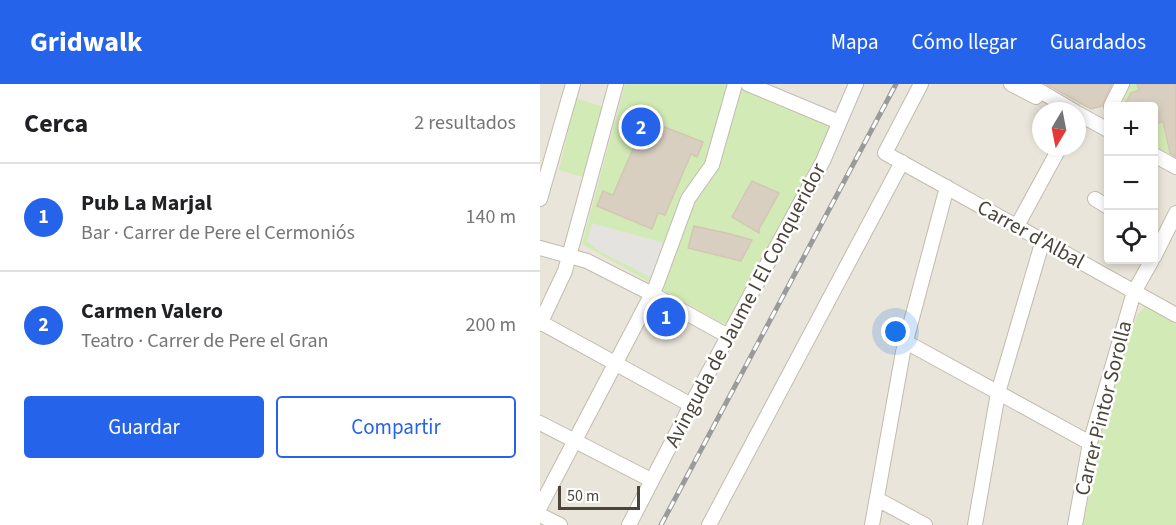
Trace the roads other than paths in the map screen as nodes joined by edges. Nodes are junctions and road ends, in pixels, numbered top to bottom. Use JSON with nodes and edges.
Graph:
{"nodes":[{"id":1,"x":573,"y":84,"type":"edge"},
{"id":2,"x":616,"y":84,"type":"edge"},
{"id":3,"x":735,"y":84,"type":"edge"},
{"id":4,"x":748,"y":84,"type":"edge"},
{"id":5,"x":856,"y":84,"type":"edge"},
{"id":6,"x":921,"y":84,"type":"edge"},
{"id":7,"x":1011,"y":84,"type":"edge"},
{"id":8,"x":1028,"y":84,"type":"edge"},
{"id":9,"x":1122,"y":84,"type":"edge"},
{"id":10,"x":1049,"y":96,"type":"junction"},
{"id":11,"x":1058,"y":102,"type":"edge"},
{"id":12,"x":1113,"y":102,"type":"edge"},
{"id":13,"x":1086,"y":119,"type":"edge"},
{"id":14,"x":839,"y":122,"type":"junction"},
{"id":15,"x":1104,"y":128,"type":"edge"},
{"id":16,"x":1055,"y":156,"type":"edge"},
{"id":17,"x":1156,"y":156,"type":"edge"},
{"id":18,"x":902,"y":162,"type":"junction"},
{"id":19,"x":1176,"y":167,"type":"edge"},
{"id":20,"x":947,"y":187,"type":"junction"},
{"id":21,"x":540,"y":199,"type":"edge"},
{"id":22,"x":1095,"y":200,"type":"dead end"},
{"id":23,"x":1104,"y":205,"type":"edge"},
{"id":24,"x":1176,"y":213,"type":"edge"},
{"id":25,"x":1017,"y":226,"type":"junction"},
{"id":26,"x":1158,"y":236,"type":"edge"},
{"id":27,"x":1043,"y":240,"type":"junction"},
{"id":28,"x":540,"y":248,"type":"edge"},
{"id":29,"x":569,"y":256,"type":"junction"},
{"id":30,"x":1150,"y":264,"type":"edge"},
{"id":31,"x":654,"y":290,"type":"junction"},
{"id":32,"x":1134,"y":292,"type":"junction"},
{"id":33,"x":1176,"y":315,"type":"edge"},
{"id":34,"x":540,"y":323,"type":"edge"},
{"id":35,"x":728,"y":336,"type":"junction"},
{"id":36,"x":906,"y":342,"type":"junction"},
{"id":37,"x":615,"y":363,"type":"junction"},
{"id":38,"x":998,"y":393,"type":"junction"},
{"id":39,"x":691,"y":405,"type":"junction"},
{"id":40,"x":540,"y":423,"type":"edge"},
{"id":41,"x":575,"y":442,"type":"junction"},
{"id":42,"x":1090,"y":443,"type":"junction"},
{"id":43,"x":651,"y":480,"type":"junction"},
{"id":44,"x":877,"y":499,"type":"junction"},
{"id":45,"x":540,"y":507,"type":"edge"},
{"id":46,"x":540,"y":515,"type":"edge"},
{"id":47,"x":560,"y":525,"type":"edge"},
{"id":48,"x":629,"y":525,"type":"edge"},
{"id":49,"x":710,"y":525,"type":"edge"},
{"id":50,"x":872,"y":525,"type":"edge"},
{"id":51,"x":925,"y":525,"type":"edge"},
{"id":52,"x":975,"y":525,"type":"edge"},
{"id":53,"x":1075,"y":525,"type":"edge"}],
"edges":[{"from":1,"to":21,"type":"street"},
{"from":2,"to":29,"type":"street"},
{"from":3,"to":31,"type":"street"},
{"from":4,"to":14,"type":"street"},
{"from":5,"to":14,"type":"street","name":"Avinguda de Jaume I El Conqueridor"},
{"from":6,"to":18,"type":"street","name":"Carrer d'Albal"},
{"from":7,"to":10,"type":"street"},
{"from":8,"to":10,"type":"street"},
{"from":9,"to":12,"type":"street"},
{"from":10,"to":11,"type":"street"},
{"from":13,"to":15,"type":"street"},
{"from":14,"to":35,"type":"street","name":"Avinguda de Jaume I El Conqueridor"},
{"from":16,"to":25,"type":"street"},
{"from":17,"to":19,"type":"street"},
{"from":18,"to":20,"type":"street","name":"Carrer d'Albal"},
{"from":18,"to":49,"type":"street"},
{"from":20,"to":25,"type":"street","name":"Carrer d'Albal"},
{"from":20,"to":36,"type":"street"},
{"from":22,"to":23,"type":"street"},
{"from":24,"to":26,"type":"street","name":"Carrer Pintor Sorolla"},
{"from":25,"to":27,"type":"street","name":"Carrer d'Albal"},
{"from":27,"to":32,"type":"street","name":"Carrer d'Albal"},
{"from":27,"to":38,"type":"street"},
{"from":28,"to":29,"type":"street"},
{"from":29,"to":31,"type":"street"},
{"from":29,"to":34,"type":"street"},
{"from":30,"to":32,"type":"street","name":"Carrer Pintor Sorolla"},
{"from":31,"to":35,"type":"street"},
{"from":31,"to":37,"type":"street"},
{"from":32,"to":33,"type":"street","name":"Carrer d'Albal"},
{"from":32,"to":42,"type":"street","name":"Carrer Pintor Sorolla"},
{"from":34,"to":37,"type":"street"},
{"from":35,"to":39,"type":"street","name":"Avinguda de Jaume I El Conqueridor"},
{"from":36,"to":38,"type":"street"},
{"from":36,"to":44,"type":"street"},
{"from":37,"to":39,"type":"street"},
{"from":37,"to":41,"type":"street"},
{"from":38,"to":42,"type":"street"},
{"from":38,"to":52,"type":"street"},
{"from":39,"to":43,"type":"street","name":"Avinguda de Jaume I El Conqueridor"},
{"from":40,"to":41,"type":"street"},
{"from":41,"to":43,"type":"street"},
{"from":41,"to":45,"type":"street"},
{"from":42,"to":53,"type":"street","name":"Carrer Pintor Sorolla"},
{"from":43,"to":48,"type":"street","name":"Avinguda de Jaume I El Conqueridor"},
{"from":44,"to":50,"type":"street"},
{"from":44,"to":51,"type":"street"},
{"from":46,"to":47,"type":"street"}]}
